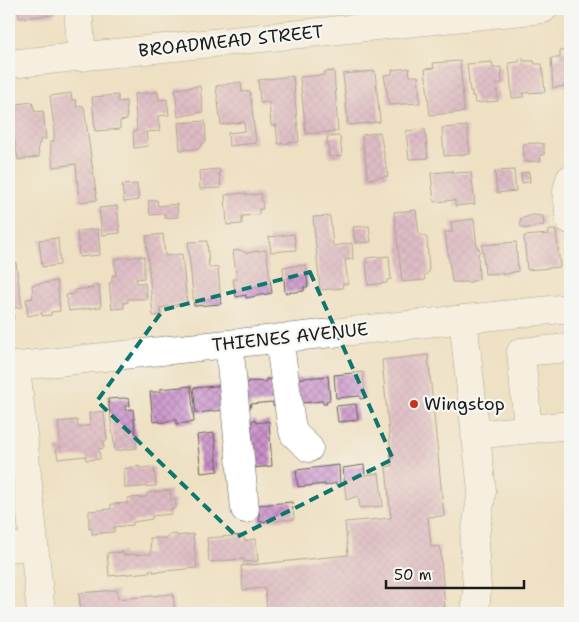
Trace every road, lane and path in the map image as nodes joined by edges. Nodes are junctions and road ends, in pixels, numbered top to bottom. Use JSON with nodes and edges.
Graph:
{"nodes":[{"id":1,"x":78,"y":9,"type":"edge"},
{"id":2,"x":543,"y":9,"type":"edge"},
{"id":3,"x":380,"y":17,"type":"edge"},
{"id":4,"x":82,"y":57,"type":"junction"},
{"id":5,"x":9,"y":64,"type":"edge"},
{"id":6,"x":570,"y":179,"type":"edge"},
{"id":7,"x":570,"y":220,"type":"edge"},
{"id":8,"x":570,"y":308,"type":"edge"},
{"id":9,"x":463,"y":319,"type":"junction"},
{"id":10,"x":279,"y":338,"type":"junction"},
{"id":11,"x":229,"y":344,"type":"junction"},
{"id":12,"x":570,"y":348,"type":"edge"},
{"id":13,"x":12,"y":366,"type":"edge"},
{"id":14,"x":570,"y":425,"type":"edge"},
{"id":15,"x":528,"y":429,"type":"junction"},
{"id":16,"x":475,"y":435,"type":"junction"},
{"id":17,"x":309,"y":448,"type":"dead end"},
{"id":18,"x":245,"y":509,"type":"dead end"},
{"id":19,"x":21,"y":546,"type":"edge"},
{"id":20,"x":41,"y":613,"type":"edge"},
{"id":21,"x":475,"y":613,"type":"edge"}],
"edges":[{"from":1,"to":4,"type":"street"},
{"from":2,"to":3,"type":"street","name":"BROADMEAD STREET"},
{"from":3,"to":4,"type":"street","name":"BROADMEAD STREET"},
{"from":4,"to":5,"type":"street","name":"BROADMEAD STREET"},
{"from":6,"to":7,"type":"street"},
{"from":8,"to":9,"type":"street","name":"THIENES AVENUE"},
{"from":9,"to":10,"type":"street","name":"THIENES AVENUE"},
{"from":9,"to":16,"type":"street"},
{"from":10,"to":11,"type":"street","name":"THIENES AVENUE"},
{"from":10,"to":17,"type":"street"},
{"from":11,"to":13,"type":"street","name":"THIENES AVENUE"},
{"from":11,"to":18,"type":"street"},
{"from":12,"to":15,"type":"street"},
{"from":13,"to":19,"type":"street"},
{"from":14,"to":15,"type":"street"},
{"from":15,"to":16,"type":"street"},
{"from":16,"to":21,"type":"street"},
{"from":19,"to":20,"type":"street"}]}
